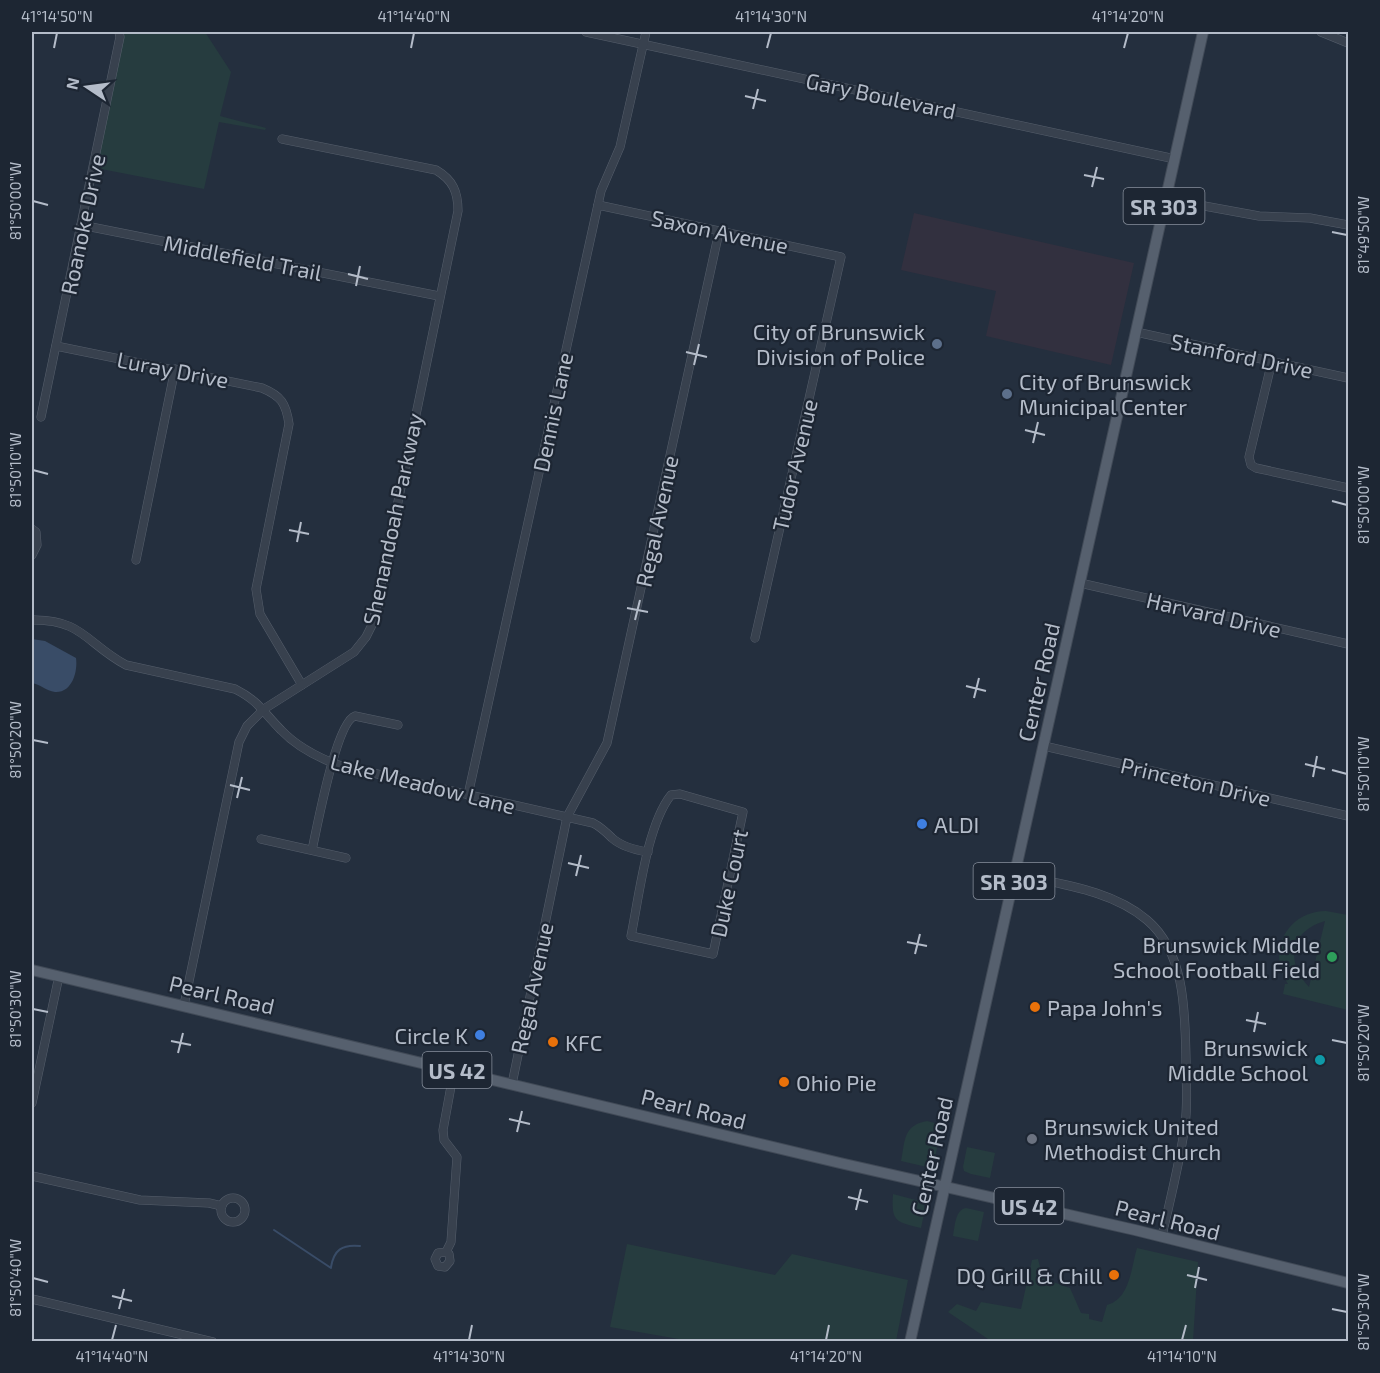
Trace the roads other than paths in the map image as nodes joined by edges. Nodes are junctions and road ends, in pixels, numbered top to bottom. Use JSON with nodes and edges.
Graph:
{"nodes":[{"id":1,"x":119,"y":32,"type":"edge"},
{"id":2,"x":586,"y":32,"type":"edge"},
{"id":3,"x":646,"y":32,"type":"edge"},
{"id":4,"x":1203,"y":32,"type":"edge"},
{"id":5,"x":1321,"y":32,"type":"edge"},
{"id":6,"x":1348,"y":43,"type":"edge"},
{"id":7,"x":644,"y":44,"type":"junction"},
{"id":8,"x":282,"y":139,"type":"dead end"},
{"id":9,"x":1175,"y":159,"type":"junction"},
{"id":10,"x":1166,"y":199,"type":"junction"},
{"id":11,"x":598,"y":205,"type":"junction"},
{"id":12,"x":81,"y":225,"type":"junction"},
{"id":13,"x":1348,"y":225,"type":"edge"},
{"id":14,"x":720,"y":232,"type":"junction"},
{"id":15,"x":842,"y":257,"type":"joint"},
{"id":16,"x":439,"y":296,"type":"junction"},
{"id":17,"x":1136,"y":332,"type":"junction"},
{"id":18,"x":56,"y":346,"type":"junction"},
{"id":19,"x":1272,"y":361,"type":"junction"},
{"id":20,"x":176,"y":369,"type":"junction"},
{"id":21,"x":1348,"y":378,"type":"edge"},
{"id":22,"x":41,"y":417,"type":"dead end"},
{"id":23,"x":1348,"y":488,"type":"edge"},
{"id":24,"x":32,"y":529,"type":"edge"},
{"id":25,"x":32,"y":555,"type":"edge"},
{"id":26,"x":136,"y":560,"type":"dead end"},
{"id":27,"x":1080,"y":583,"type":"junction"},
{"id":28,"x":32,"y":620,"type":"edge"},
{"id":29,"x":754,"y":638,"type":"dead end"},
{"id":30,"x":1348,"y":644,"type":"edge"},
{"id":31,"x":302,"y":685,"type":"junction"},
{"id":32,"x":264,"y":709,"type":"junction"},
{"id":33,"x":398,"y":725,"type":"dead end"},
{"id":34,"x":1044,"y":746,"type":"junction"},
{"id":35,"x":332,"y":763,"type":"junction"},
{"id":36,"x":468,"y":795,"type":"junction"},
{"id":37,"x":1348,"y":816,"type":"edge"},
{"id":38,"x":567,"y":817,"type":"junction"},
{"id":39,"x":261,"y":839,"type":"dead end"},
{"id":40,"x":312,"y":850,"type":"junction"},
{"id":41,"x":648,"y":852,"type":"junction"},
{"id":42,"x":346,"y":858,"type":"dead end"},
{"id":43,"x":1015,"y":874,"type":"junction"},
{"id":44,"x":32,"y":970,"type":"edge"},
{"id":45,"x":59,"y":976,"type":"junction"},
{"id":46,"x":184,"y":1005,"type":"junction"},
{"id":47,"x":454,"y":1070,"type":"junction"},
{"id":48,"x":512,"y":1084,"type":"junction"},
{"id":49,"x":32,"y":1103,"type":"edge"},
{"id":50,"x":32,"y":1176,"type":"edge"},
{"id":51,"x":945,"y":1186,"type":"junction"},
{"id":52,"x":222,"y":1206,"type":"dead end"},
{"id":53,"x":1162,"y":1236,"type":"junction"},
{"id":54,"x":446,"y":1252,"type":"dead end"},
{"id":55,"x":1348,"y":1283,"type":"edge"},
{"id":56,"x":32,"y":1299,"type":"edge"},
{"id":57,"x":213,"y":1341,"type":"edge"},
{"id":58,"x":910,"y":1341,"type":"edge"}],
"edges":[{"from":1,"to":12,"type":"street","name":"Roanoke Drive"},
{"from":2,"to":7,"type":"street","name":"Gary Boulevard"},
{"from":3,"to":7,"type":"street","name":"Dennis Lane"},
{"from":4,"to":9,"type":"main road","name":"Center Road","number":"SR 303"},
{"from":5,"to":6,"type":"street"},
{"from":7,"to":9,"type":"street","name":"Gary Boulevard"},
{"from":7,"to":11,"type":"street","name":"Dennis Lane"},
{"from":8,"to":16,"type":"street","name":"Shenandoah Parkway"},
{"from":9,"to":10,"type":"main road","name":"Center Road","number":"SR 303"},
{"from":10,"to":13,"type":"street"},
{"from":10,"to":17,"type":"main road","name":"Center Road","number":"SR 303"},
{"from":11,"to":14,"type":"street","name":"Saxon Avenue"},
{"from":11,"to":36,"type":"street","name":"Dennis Lane"},
{"from":12,"to":16,"type":"street","name":"Middlefield Trail"},
{"from":12,"to":18,"type":"street","name":"Roanoke Drive"},
{"from":14,"to":15,"type":"street","name":"Saxon Avenue"},
{"from":14,"to":38,"type":"street","name":"Regal Avenue"},
{"from":15,"to":29,"type":"street","name":"Tudor Avenue"},
{"from":16,"to":31,"type":"street","name":"Shenandoah Parkway"},
{"from":17,"to":19,"type":"street","name":"Stanford Drive"},
{"from":17,"to":27,"type":"main road","name":"Center Road","number":"SR 303"},
{"from":18,"to":20,"type":"street","name":"Luray Drive"},
{"from":18,"to":22,"type":"street","name":"Roanoke Drive"},
{"from":19,"to":21,"type":"street","name":"Stanford Drive"},
{"from":19,"to":23,"type":"street"},
{"from":20,"to":26,"type":"street"},
{"from":20,"to":31,"type":"street","name":"Luray Drive"},
{"from":24,"to":25,"type":"street"},
{"from":27,"to":30,"type":"street","name":"Harvard Drive"},
{"from":27,"to":34,"type":"main road","name":"Center Road","number":"SR 303"},
{"from":28,"to":32,"type":"street","name":"Lake Meadow Lane"},
{"from":31,"to":32,"type":"street","name":"Shenandoah Parkway"},
{"from":32,"to":35,"type":"street","name":"Lake Meadow Lane"},
{"from":32,"to":46,"type":"street","name":"Shenandoah Parkway"},
{"from":33,"to":35,"type":"street"},
{"from":34,"to":37,"type":"street","name":"Princeton Drive"},
{"from":34,"to":43,"type":"main road","name":"Center Road","number":"SR 303"},
{"from":35,"to":36,"type":"street","name":"Lake Meadow Lane"},
{"from":35,"to":40,"type":"street"},
{"from":36,"to":38,"type":"street","name":"Lake Meadow Lane"},
{"from":38,"to":41,"type":"street","name":"Lake Meadow Lane"},
{"from":38,"to":48,"type":"street","name":"Regal Avenue"},
{"from":39,"to":40,"type":"street"},
{"from":40,"to":42,"type":"street"},
{"from":41,"to":41,"type":"street","name":"Duke Court"},
{"from":43,"to":51,"type":"main road","name":"Center Road","number":"SR 303"},
{"from":43,"to":53,"type":"street"},
{"from":44,"to":45,"type":"main road","name":"Pearl Road","number":"US 42"},
{"from":45,"to":46,"type":"main road","name":"Pearl Road","number":"US 42"},
{"from":45,"to":49,"type":"street"},
{"from":46,"to":47,"type":"main road","name":"Pearl Road","number":"US 42"},
{"from":47,"to":48,"type":"main road","name":"Pearl Road","number":"US 42"},
{"from":47,"to":54,"type":"street"},
{"from":48,"to":51,"type":"main road","name":"Pearl Road","number":"US 42"},
{"from":50,"to":52,"type":"street"},
{"from":51,"to":53,"type":"main road","name":"Pearl Road","number":"US 42"},
{"from":51,"to":58,"type":"main road","name":"Center Road","number":"SR 303"},
{"from":53,"to":55,"type":"main road","name":"Pearl Road","number":"US 42"},
{"from":56,"to":57,"type":"street"}]}
